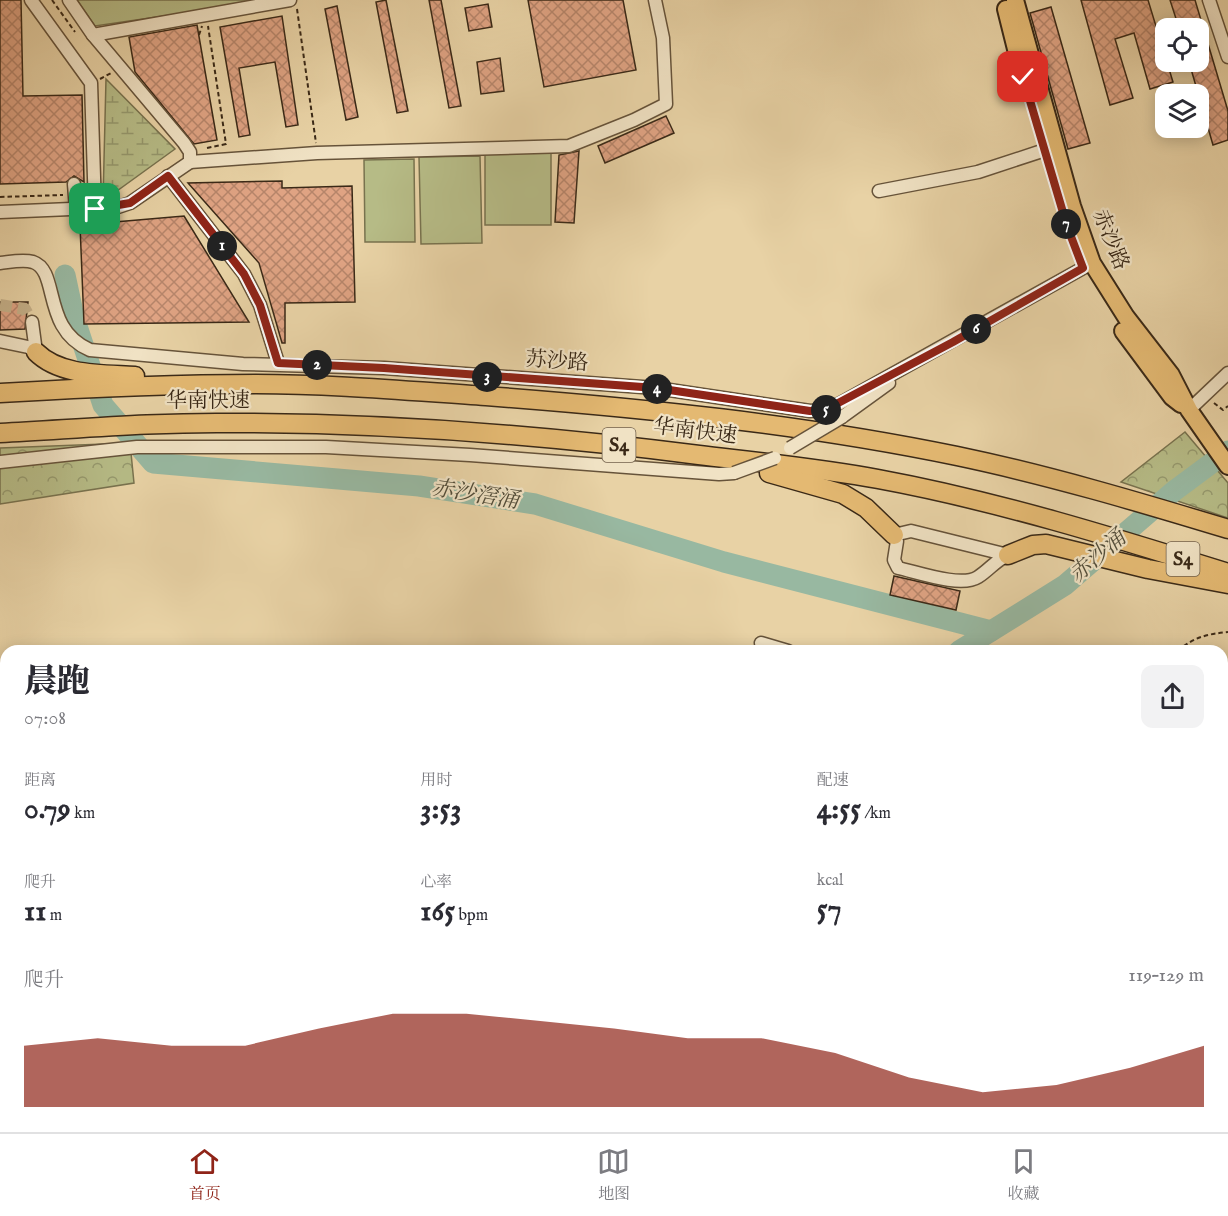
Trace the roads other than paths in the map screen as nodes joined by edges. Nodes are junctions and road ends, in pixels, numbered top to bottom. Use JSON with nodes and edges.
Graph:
{"nodes":[{"id":1,"x":30,"y":0,"type":"edge"},
{"id":2,"x":69,"y":0,"type":"edge"},
{"id":3,"x":290,"y":0,"type":"edge"},
{"id":4,"x":655,"y":0,"type":"edge"},
{"id":5,"x":1004,"y":0,"type":"edge"},
{"id":6,"x":1015,"y":0,"type":"edge"},
{"id":7,"x":1209,"y":0,"type":"edge"},
{"id":8,"x":93,"y":35,"type":"junction"},
{"id":9,"x":1228,"y":57,"type":"edge"},
{"id":10,"x":1045,"y":150,"type":"junction"},
{"id":11,"x":190,"y":157,"type":"junction"},
{"id":12,"x":168,"y":176,"type":"junction"},
{"id":13,"x":75,"y":190,"type":"road end"},
{"id":14,"x":879,"y":191,"type":"dead end"},
{"id":15,"x":95,"y":209,"type":"junction"},
{"id":16,"x":76,"y":210,"type":"junction"},
{"id":17,"x":0,"y":212,"type":"edge"},
{"id":18,"x":0,"y":262,"type":"edge"},
{"id":19,"x":1088,"y":265,"type":"junction"},
{"id":20,"x":32,"y":322,"type":"tunnel mouth"},
{"id":21,"x":0,"y":341,"type":"edge"},
{"id":22,"x":41,"y":358,"type":"junction"},
{"id":23,"x":278,"y":363,"type":"junction"},
{"id":24,"x":913,"y":363,"type":"junction"},
{"id":25,"x":1228,"y":373,"type":"edge"},
{"id":26,"x":134,"y":381,"type":"junction"},
{"id":27,"x":0,"y":393,"type":"edge"},
{"id":28,"x":1189,"y":410,"type":"junction"},
{"id":29,"x":0,"y":433,"type":"edge"},
{"id":30,"x":685,"y":453,"type":"junction"},
{"id":31,"x":0,"y":462,"type":"edge"},
{"id":32,"x":1228,"y":466,"type":"edge"},
{"id":33,"x":1228,"y":529,"type":"edge"},
{"id":34,"x":894,"y":535,"type":"junction"},
{"id":35,"x":1008,"y":555,"type":"junction"},
{"id":36,"x":1228,"y":573,"type":"edge"},
{"id":37,"x":1228,"y":584,"type":"edge"},
{"id":38,"x":762,"y":643,"type":"dead end"},
{"id":39,"x":768,"y":645,"type":"edge"}],
"edges":[{"from":1,"to":15,"type":"street"},
{"from":2,"to":8,"type":"street"},
{"from":3,"to":8,"type":"street"},
{"from":4,"to":11,"type":"street"},
{"from":5,"to":10,"type":"main road"},
{"from":6,"to":19,"type":"main road","name":"赤沙路"},
{"from":7,"to":9,"type":"street"},
{"from":8,"to":11,"type":"street"},
{"from":10,"to":14,"type":"street"},
{"from":10,"to":19,"type":"main road"},
{"from":11,"to":12,"type":"street"},
{"from":12,"to":15,"type":"street"},
{"from":12,"to":23,"type":"street"},
{"from":13,"to":16,"type":"street"},
{"from":15,"to":16,"type":"street"},
{"from":16,"to":17,"type":"street"},
{"from":18,"to":23,"type":"street","name":"苏沙路"},
{"from":19,"to":24,"type":"street","name":"苏沙路"},
{"from":19,"to":28,"type":"main road","name":"赤沙路"},
{"from":20,"to":22,"type":"street"},
{"from":21,"to":22,"type":"street"},
{"from":22,"to":26,"type":"highway"},
{"from":23,"to":24,"type":"street","name":"苏沙路"},
{"from":24,"to":31,"type":"street","bridge":true},
{"from":25,"to":28,"type":"street"},
{"from":26,"to":27,"type":"highway","name":"华南快速","number":"S4"},
{"from":26,"to":33,"type":"highway","name":"华南快速","number":"S4"},
{"from":28,"to":32,"type":"main road","name":"赤沙路"},
{"from":29,"to":30,"type":"highway","name":"华南快速","number":"S4"},
{"from":30,"to":34,"type":"highway"},
{"from":30,"to":36,"type":"highway","name":"华南快速","number":"S4"},
{"from":34,"to":35,"type":"street"},
{"from":34,"to":35,"type":"street"},
{"from":35,"to":37,"type":"highway"},
{"from":38,"to":39,"type":"street"}]}
